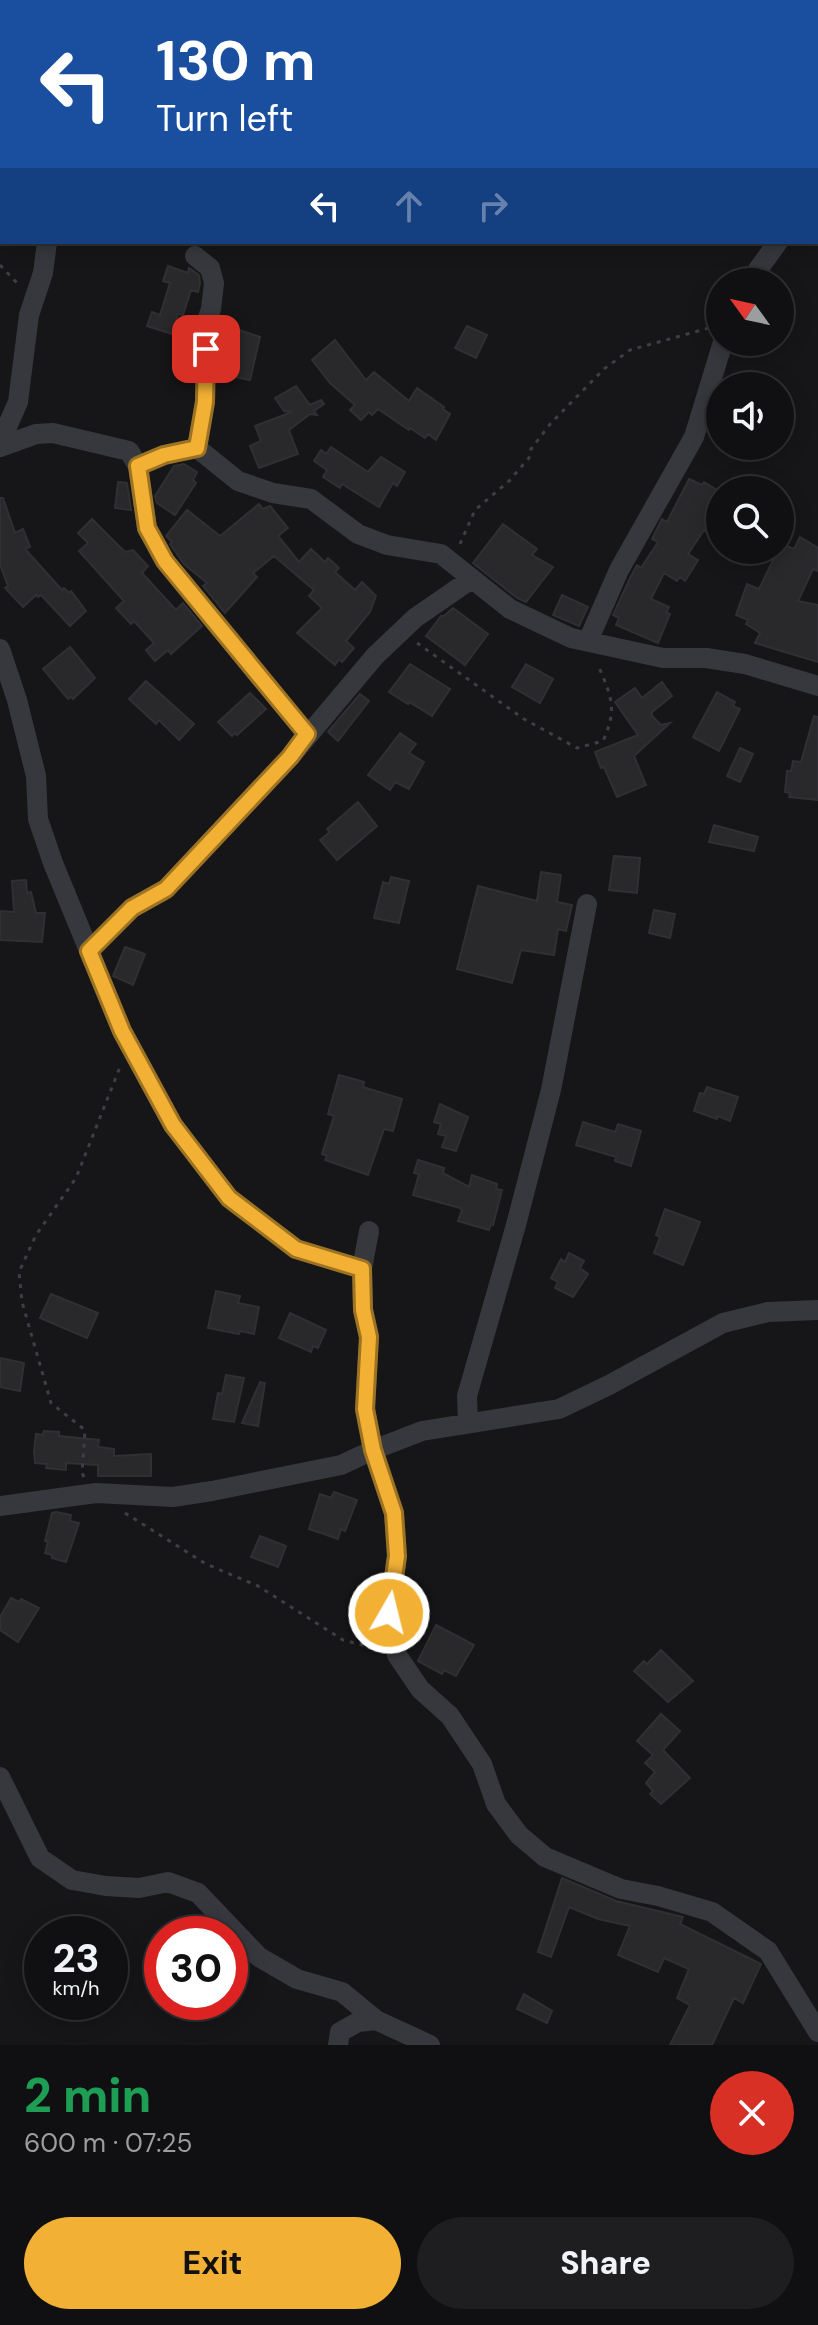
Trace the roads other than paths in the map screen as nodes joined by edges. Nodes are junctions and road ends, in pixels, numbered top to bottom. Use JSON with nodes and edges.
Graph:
{"nodes":[{"id":1,"x":47,"y":244,"type":"edge"},
{"id":2,"x":777,"y":244,"type":"edge"},
{"id":3,"x":195,"y":256,"type":"dead end"},
{"id":4,"x":759,"y":268,"type":"edge"},
{"id":5,"x":714,"y":356,"type":"edge"},
{"id":6,"x":0,"y":445,"type":"edge"},
{"id":7,"x":197,"y":448,"type":"junction"},
{"id":8,"x":138,"y":466,"type":"junction"},
{"id":9,"x":470,"y":580,"type":"junction"},
{"id":10,"x":588,"y":641,"type":"junction"},
{"id":11,"x":0,"y":649,"type":"edge"},
{"id":12,"x":818,"y":686,"type":"edge"},
{"id":13,"x":307,"y":734,"type":"junction"},
{"id":14,"x":587,"y":904,"type":"dead end"},
{"id":15,"x":89,"y":951,"type":"junction"},
{"id":16,"x":369,"y":1231,"type":"dead end"},
{"id":17,"x":362,"y":1269,"type":"junction"},
{"id":18,"x":818,"y":1310,"type":"edge"},
{"id":19,"x":468,"y":1423,"type":"junction"},
{"id":20,"x":373,"y":1450,"type":"junction"},
{"id":21,"x":0,"y":1506,"type":"edge"},
{"id":22,"x":0,"y":1777,"type":"edge"},
{"id":23,"x":376,"y":2020,"type":"junction"},
{"id":24,"x":818,"y":2032,"type":"edge"},
{"id":25,"x":338,"y":2045,"type":"edge"},
{"id":26,"x":430,"y":2045,"type":"edge"}],
"edges":[{"from":1,"to":6,"type":"street"},
{"from":2,"to":4,"type":"street"},
{"from":3,"to":7,"type":"street"},
{"from":5,"to":10,"type":"street"},
{"from":6,"to":8,"type":"street"},
{"from":7,"to":8,"type":"street"},
{"from":7,"to":9,"type":"street"},
{"from":8,"to":13,"type":"street"},
{"from":9,"to":10,"type":"street"},
{"from":9,"to":13,"type":"street"},
{"from":10,"to":12,"type":"street"},
{"from":11,"to":15,"type":"street"},
{"from":13,"to":15,"type":"street"},
{"from":14,"to":19,"type":"street"},
{"from":15,"to":17,"type":"street"},
{"from":16,"to":17,"type":"street"},
{"from":17,"to":20,"type":"street"},
{"from":18,"to":19,"type":"street"},
{"from":19,"to":20,"type":"street"},
{"from":20,"to":21,"type":"street"},
{"from":20,"to":24,"type":"street"},
{"from":22,"to":23,"type":"street"},
{"from":23,"to":25,"type":"street"},
{"from":23,"to":26,"type":"street"}]}
